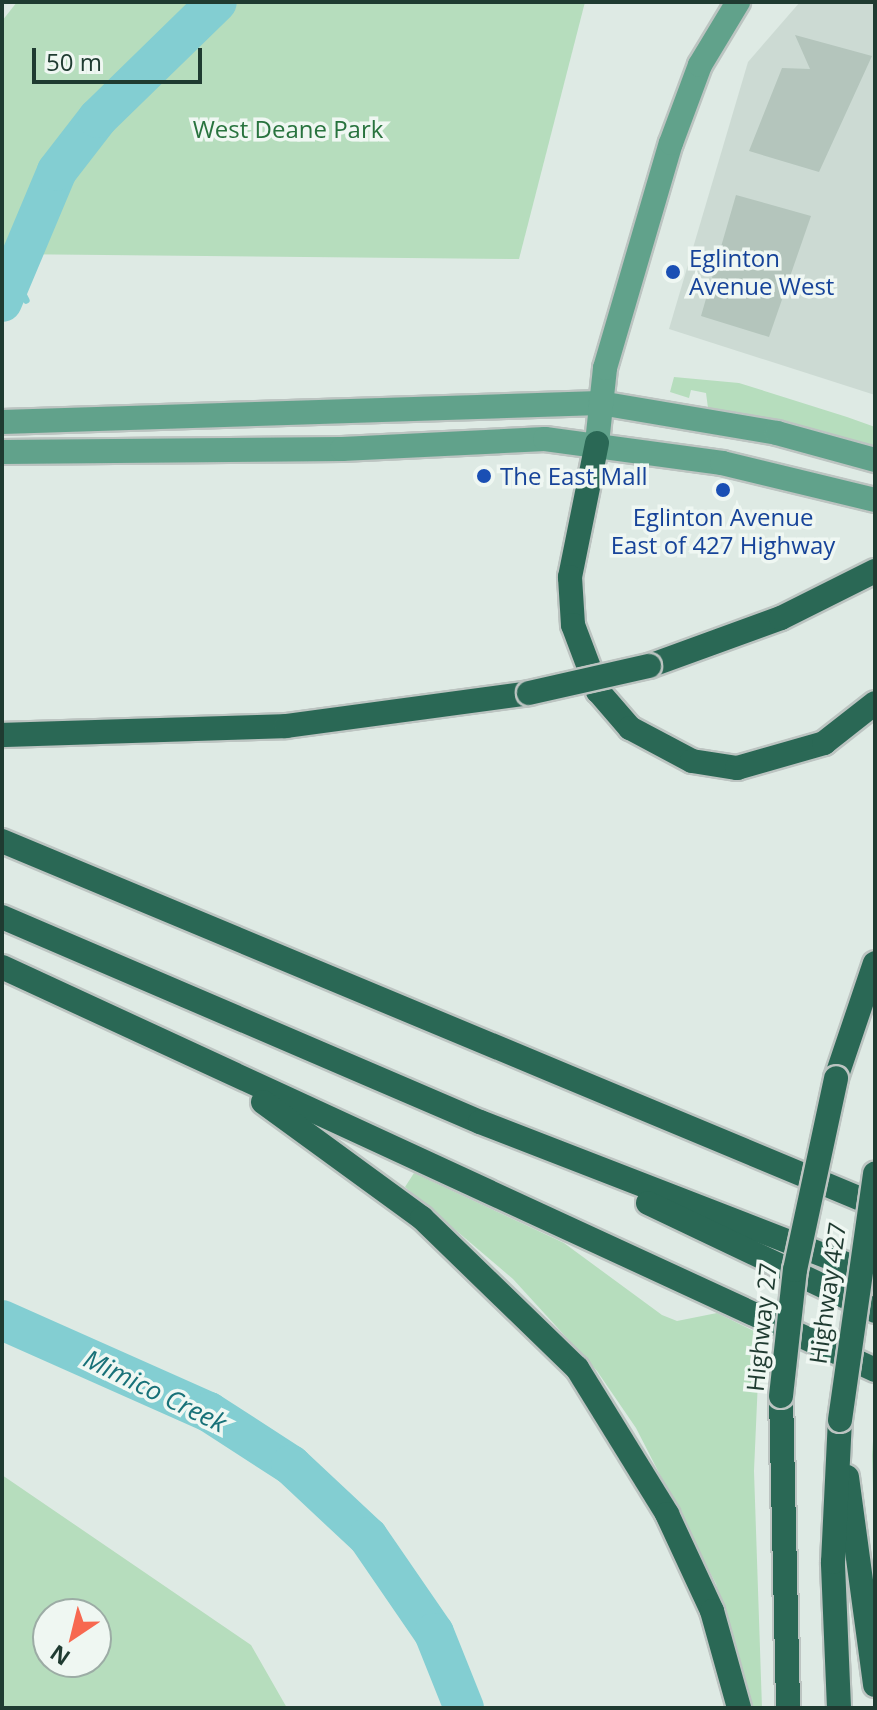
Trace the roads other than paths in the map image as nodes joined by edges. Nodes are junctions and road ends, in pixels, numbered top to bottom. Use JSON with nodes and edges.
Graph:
{"nodes":[{"id":1,"x":738,"y":2,"type":"edge"},
{"id":2,"x":600,"y":403,"type":"junction"},
{"id":3,"x":11,"y":421,"type":"edge"},
{"id":4,"x":597,"y":443,"type":"junction"},
{"id":5,"x":5,"y":452,"type":"edge"},
{"id":6,"x":875,"y":460,"type":"edge"},
{"id":7,"x":875,"y":500,"type":"edge"},
{"id":8,"x":875,"y":571,"type":"edge"},
{"id":9,"x":875,"y":703,"type":"edge"},
{"id":10,"x":2,"y":735,"type":"edge"},
{"id":11,"x":2,"y":841,"type":"edge"},
{"id":12,"x":2,"y":917,"type":"edge"},
{"id":13,"x":875,"y":963,"type":"edge"},
{"id":14,"x":2,"y":967,"type":"edge"},
{"id":15,"x":146,"y":1035,"type":"junction"},
{"id":16,"x":480,"y":1122,"type":"junction"},
{"id":17,"x":782,"y":1164,"type":"junction"},
{"id":18,"x":875,"y":1173,"type":"edge"},
{"id":19,"x":875,"y":1192,"type":"edge"},
{"id":20,"x":875,"y":1205,"type":"edge"},
{"id":21,"x":875,"y":1275,"type":"edge"},
{"id":22,"x":875,"y":1311,"type":"edge"},
{"id":23,"x":875,"y":1370,"type":"edge"},
{"id":24,"x":840,"y":1420,"type":"junction"},
{"id":25,"x":875,"y":1685,"type":"edge"},
{"id":26,"x":739,"y":1708,"type":"edge"},
{"id":27,"x":788,"y":1708,"type":"edge"},
{"id":28,"x":839,"y":1708,"type":"edge"}],
"edges":[{"from":1,"to":2,"type":"main road"},
{"from":2,"to":3,"type":"main road"},
{"from":2,"to":4,"type":"main road"},
{"from":2,"to":6,"type":"main road"},
{"from":4,"to":5,"type":"main road"},
{"from":4,"to":7,"type":"main road"},
{"from":4,"to":9,"type":"highway"},
{"from":8,"to":10,"type":"highway","bridge":true},
{"from":11,"to":17,"type":"highway"},
{"from":12,"to":16,"type":"highway"},
{"from":13,"to":27,"type":"highway","name":"Highway 27","bridge":true},
{"from":14,"to":15,"type":"highway"},
{"from":15,"to":23,"type":"highway"},
{"from":15,"to":26,"type":"highway"},
{"from":16,"to":21,"type":"highway"},
{"from":16,"to":22,"type":"highway"},
{"from":17,"to":19,"type":"highway"},
{"from":17,"to":20,"type":"highway"},
{"from":18,"to":24,"type":"highway","name":"Highway 427","bridge":true},
{"from":24,"to":25,"type":"highway"},
{"from":24,"to":28,"type":"highway"}]}
